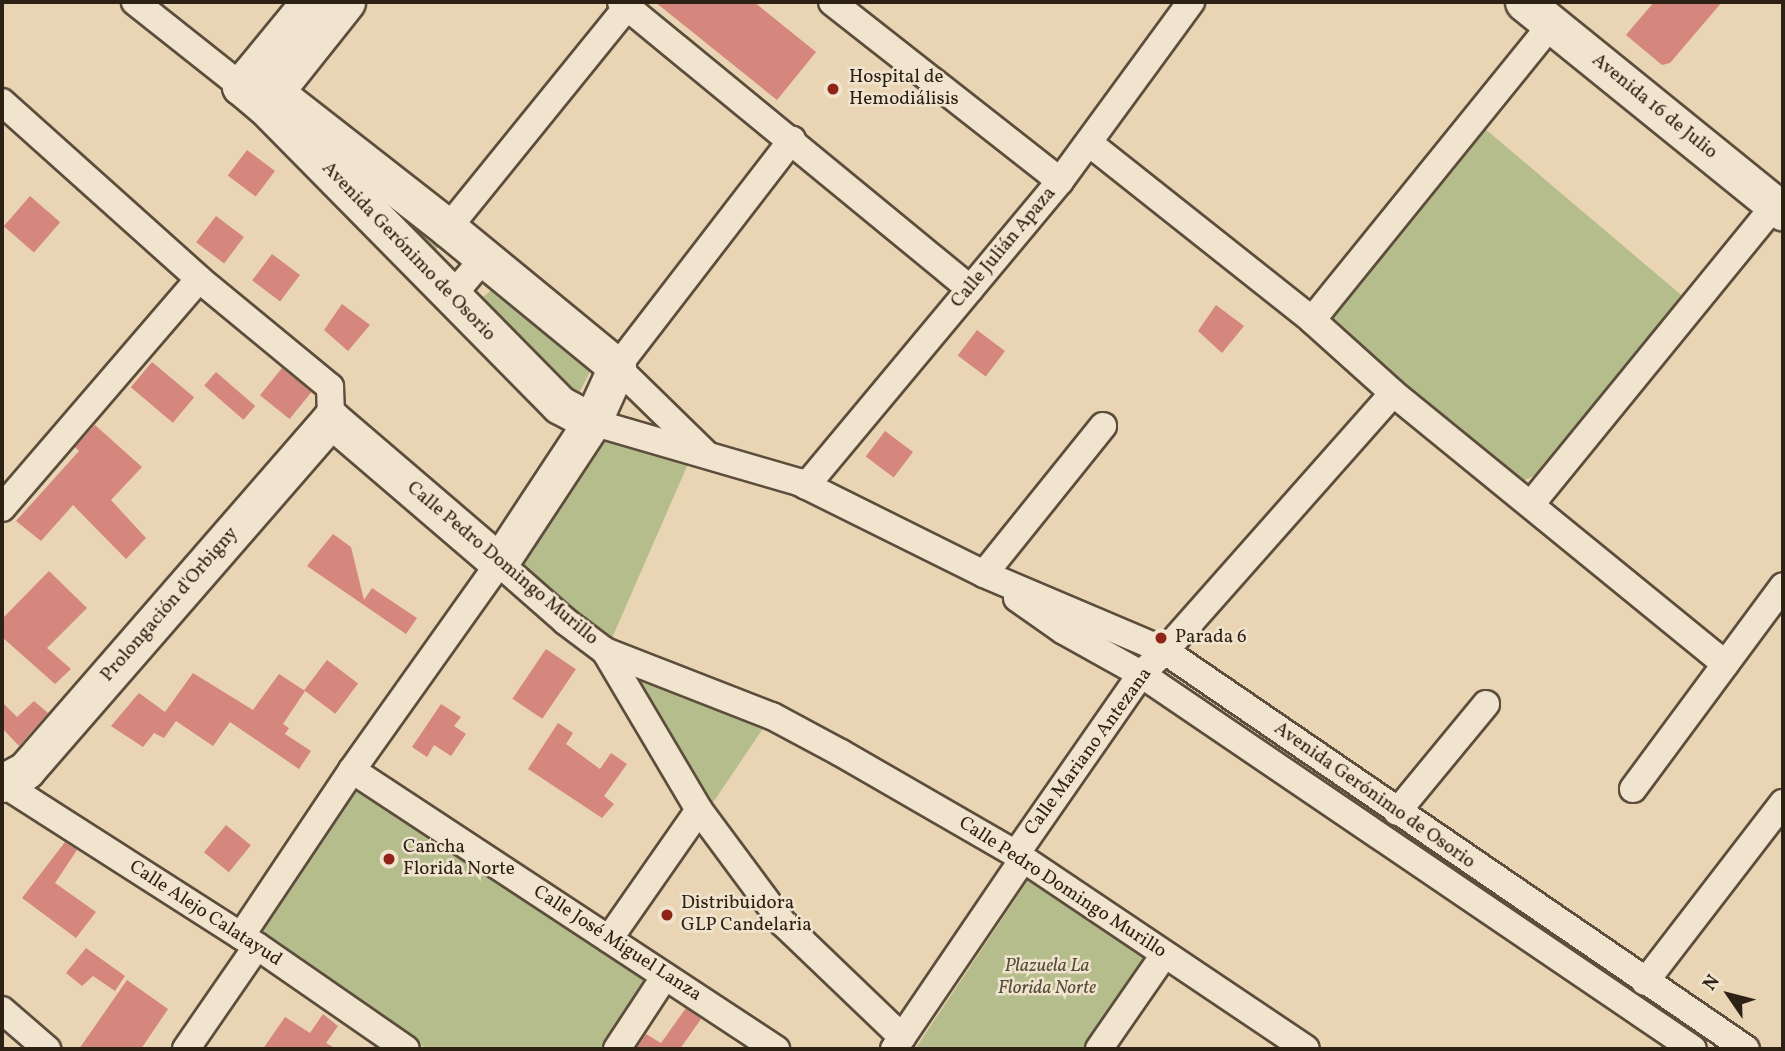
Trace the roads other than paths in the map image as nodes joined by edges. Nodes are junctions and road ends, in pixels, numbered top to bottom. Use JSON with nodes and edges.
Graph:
{"nodes":[{"id":1,"x":135,"y":2,"type":"edge"},
{"id":2,"x":310,"y":2,"type":"edge"},
{"id":3,"x":346,"y":2,"type":"edge"},
{"id":4,"x":832,"y":2,"type":"edge"},
{"id":5,"x":1524,"y":2,"type":"edge"},
{"id":6,"x":626,"y":3,"type":"edge"},
{"id":7,"x":1185,"y":4,"type":"edge"},
{"id":8,"x":1552,"y":24,"type":"junction"},
{"id":9,"x":257,"y":90,"type":"junction"},
{"id":10,"x":2,"y":102,"type":"edge"},
{"id":11,"x":792,"y":140,"type":"junction"},
{"id":12,"x":1089,"y":143,"type":"junction"},
{"id":13,"x":1060,"y":181,"type":"junction"},
{"id":14,"x":1779,"y":209,"type":"edge"},
{"id":15,"x":447,"y":228,"type":"junction"},
{"id":16,"x":484,"y":258,"type":"junction"},
{"id":17,"x":200,"y":279,"type":"junction"},
{"id":18,"x":970,"y":289,"type":"junction"},
{"id":19,"x":451,"y":296,"type":"junction"},
{"id":20,"x":1312,"y":320,"type":"junction"},
{"id":21,"x":617,"y":367,"type":"junction"},
{"id":22,"x":1393,"y":393,"type":"junction"},
{"id":23,"x":331,"y":419,"type":"junction"},
{"id":24,"x":593,"y":422,"type":"junction"},
{"id":25,"x":1103,"y":426,"type":"dead end"},
{"id":26,"x":706,"y":454,"type":"junction"},
{"id":27,"x":806,"y":486,"type":"junction"},
{"id":28,"x":1532,"y":503,"type":"junction"},
{"id":29,"x":2,"y":508,"type":"edge"},
{"id":30,"x":499,"y":563,"type":"junction"},
{"id":31,"x":984,"y":574,"type":"junction"},
{"id":32,"x":1783,"y":586,"type":"edge"},
{"id":33,"x":605,"y":651,"type":"junction"},
{"id":34,"x":1165,"y":651,"type":"junction"},
{"id":35,"x":1725,"y":664,"type":"junction"},
{"id":36,"x":1141,"y":674,"type":"junction"},
{"id":37,"x":1486,"y":704,"type":"dead end"},
{"id":38,"x":352,"y":770,"type":"junction"},
{"id":39,"x":2,"y":783,"type":"edge"},
{"id":40,"x":1633,"y":789,"type":"dead end"},
{"id":41,"x":1783,"y":803,"type":"edge"},
{"id":42,"x":699,"y":810,"type":"junction"},
{"id":43,"x":1397,"y":812,"type":"junction"},
{"id":44,"x":1020,"y":856,"type":"junction"},
{"id":45,"x":608,"y":939,"type":"junction"},
{"id":46,"x":249,"y":941,"type":"junction"},
{"id":47,"x":1164,"y":955,"type":"junction"},
{"id":48,"x":665,"y":976,"type":"junction"},
{"id":49,"x":1655,"y":988,"type":"junction"},
{"id":50,"x":2,"y":1010,"type":"edge"},
{"id":51,"x":1647,"y":1021,"type":"junction"},
{"id":52,"x":898,"y":1043,"type":"edge"},
{"id":53,"x":1676,"y":1045,"type":"edge"},
{"id":54,"x":47,"y":1049,"type":"edge"},
{"id":55,"x":187,"y":1049,"type":"edge"},
{"id":56,"x":405,"y":1049,"type":"edge"},
{"id":57,"x":617,"y":1049,"type":"edge"},
{"id":58,"x":776,"y":1049,"type":"edge"},
{"id":59,"x":1098,"y":1049,"type":"edge"},
{"id":60,"x":1306,"y":1049,"type":"edge"},
{"id":61,"x":1746,"y":1049,"type":"edge"}],
"edges":[{"from":1,"to":9,"type":"street","name":"Avenida Gerónimo de Osorio"},
{"from":2,"to":9,"type":"street"},
{"from":3,"to":9,"type":"street"},
{"from":4,"to":13,"type":"street"},
{"from":5,"to":8,"type":"street","name":"Avenida 16 de Julio"},
{"from":6,"to":11,"type":"street"},
{"from":6,"to":15,"type":"street"},
{"from":7,"to":12,"type":"street","name":"Calle Julián Apaza"},
{"from":8,"to":14,"type":"street","name":"Avenida 16 de Julio"},
{"from":8,"to":20,"type":"street"},
{"from":9,"to":15,"type":"street","name":"Avenida Gerónimo de Osorio"},
{"from":9,"to":19,"type":"street","name":"Avenida Gerónimo de Osorio"},
{"from":10,"to":17,"type":"street"},
{"from":11,"to":18,"type":"street"},
{"from":11,"to":21,"type":"street"},
{"from":12,"to":13,"type":"street","name":"Calle Julián Apaza"},
{"from":12,"to":20,"type":"street"},
{"from":13,"to":18,"type":"street","name":"Calle Julián Apaza"},
{"from":14,"to":28,"type":"street"},
{"from":15,"to":16,"type":"street","name":"Avenida Gerónimo de Osorio"},
{"from":16,"to":19,"type":"street"},
{"from":16,"to":21,"type":"street","name":"Avenida Gerónimo de Osorio"},
{"from":17,"to":23,"type":"street"},
{"from":17,"to":29,"type":"street"},
{"from":18,"to":27,"type":"street","name":"Calle Julián Apaza"},
{"from":19,"to":24,"type":"street","name":"Avenida Gerónimo de Osorio"},
{"from":20,"to":22,"type":"street"},
{"from":21,"to":24,"type":"street"},
{"from":21,"to":26,"type":"street","name":"Avenida Gerónimo de Osorio"},
{"from":22,"to":28,"type":"street"},
{"from":22,"to":34,"type":"street","name":"Calle Mariano Antezana"},
{"from":23,"to":30,"type":"street","name":"Calle Pedro Domingo Murillo"},
{"from":23,"to":39,"type":"street","name":"Prolongación d'Orbigny"},
{"from":24,"to":26,"type":"street","name":"Avenida Gerónimo de Osorio"},
{"from":24,"to":30,"type":"street"},
{"from":25,"to":31,"type":"street"},
{"from":26,"to":27,"type":"street","name":"Avenida Gerónimo de Osorio"},
{"from":27,"to":31,"type":"street","name":"Avenida Gerónimo de Osorio"},
{"from":28,"to":35,"type":"street"},
{"from":30,"to":33,"type":"street","name":"Calle Pedro Domingo Murillo"},
{"from":30,"to":38,"type":"street"},
{"from":31,"to":34,"type":"street","name":"Avenida Gerónimo de Osorio"},
{"from":31,"to":36,"type":"street","name":"Avenida Gerónimo de Osorio"},
{"from":32,"to":35,"type":"street"},
{"from":33,"to":42,"type":"street"},
{"from":33,"to":44,"type":"street","name":"Calle Pedro Domingo Murillo"},
{"from":34,"to":36,"type":"street","name":"Calle Mariano Antezana"},
{"from":34,"to":43,"type":"street","name":"Avenida Gerónimo de Osorio"},
{"from":35,"to":40,"type":"street"},
{"from":36,"to":44,"type":"street","name":"Calle Mariano Antezana"},
{"from":36,"to":51,"type":"street","name":"Avenida Gerónimo de Osorio"},
{"from":37,"to":43,"type":"street"},
{"from":38,"to":45,"type":"street","name":"Calle José Miguel Lanza"},
{"from":38,"to":46,"type":"street"},
{"from":39,"to":46,"type":"street","name":"Calle Alejo Calatayud"},
{"from":41,"to":49,"type":"street"},
{"from":42,"to":45,"type":"street"},
{"from":42,"to":52,"type":"street"},
{"from":43,"to":49,"type":"street","name":"Avenida Gerónimo de Osorio"},
{"from":44,"to":47,"type":"street","name":"Calle Pedro Domingo Murillo"},
{"from":44,"to":52,"type":"street","name":"Calle Mariano Antezana"},
{"from":45,"to":48,"type":"street","name":"Calle José Miguel Lanza"},
{"from":46,"to":55,"type":"street"},
{"from":46,"to":56,"type":"street","name":"Calle Alejo Calatayud"},
{"from":47,"to":59,"type":"street"},
{"from":47,"to":60,"type":"street","name":"Calle Pedro Domingo Murillo"},
{"from":48,"to":57,"type":"street"},
{"from":48,"to":58,"type":"street","name":"Calle José Miguel Lanza"},
{"from":49,"to":51,"type":"street"},
{"from":49,"to":61,"type":"street","name":"Avenida Gerónimo de Osorio"},
{"from":50,"to":54,"type":"street"},
{"from":51,"to":53,"type":"street","name":"Avenida Gerónimo de Osorio"}]}
